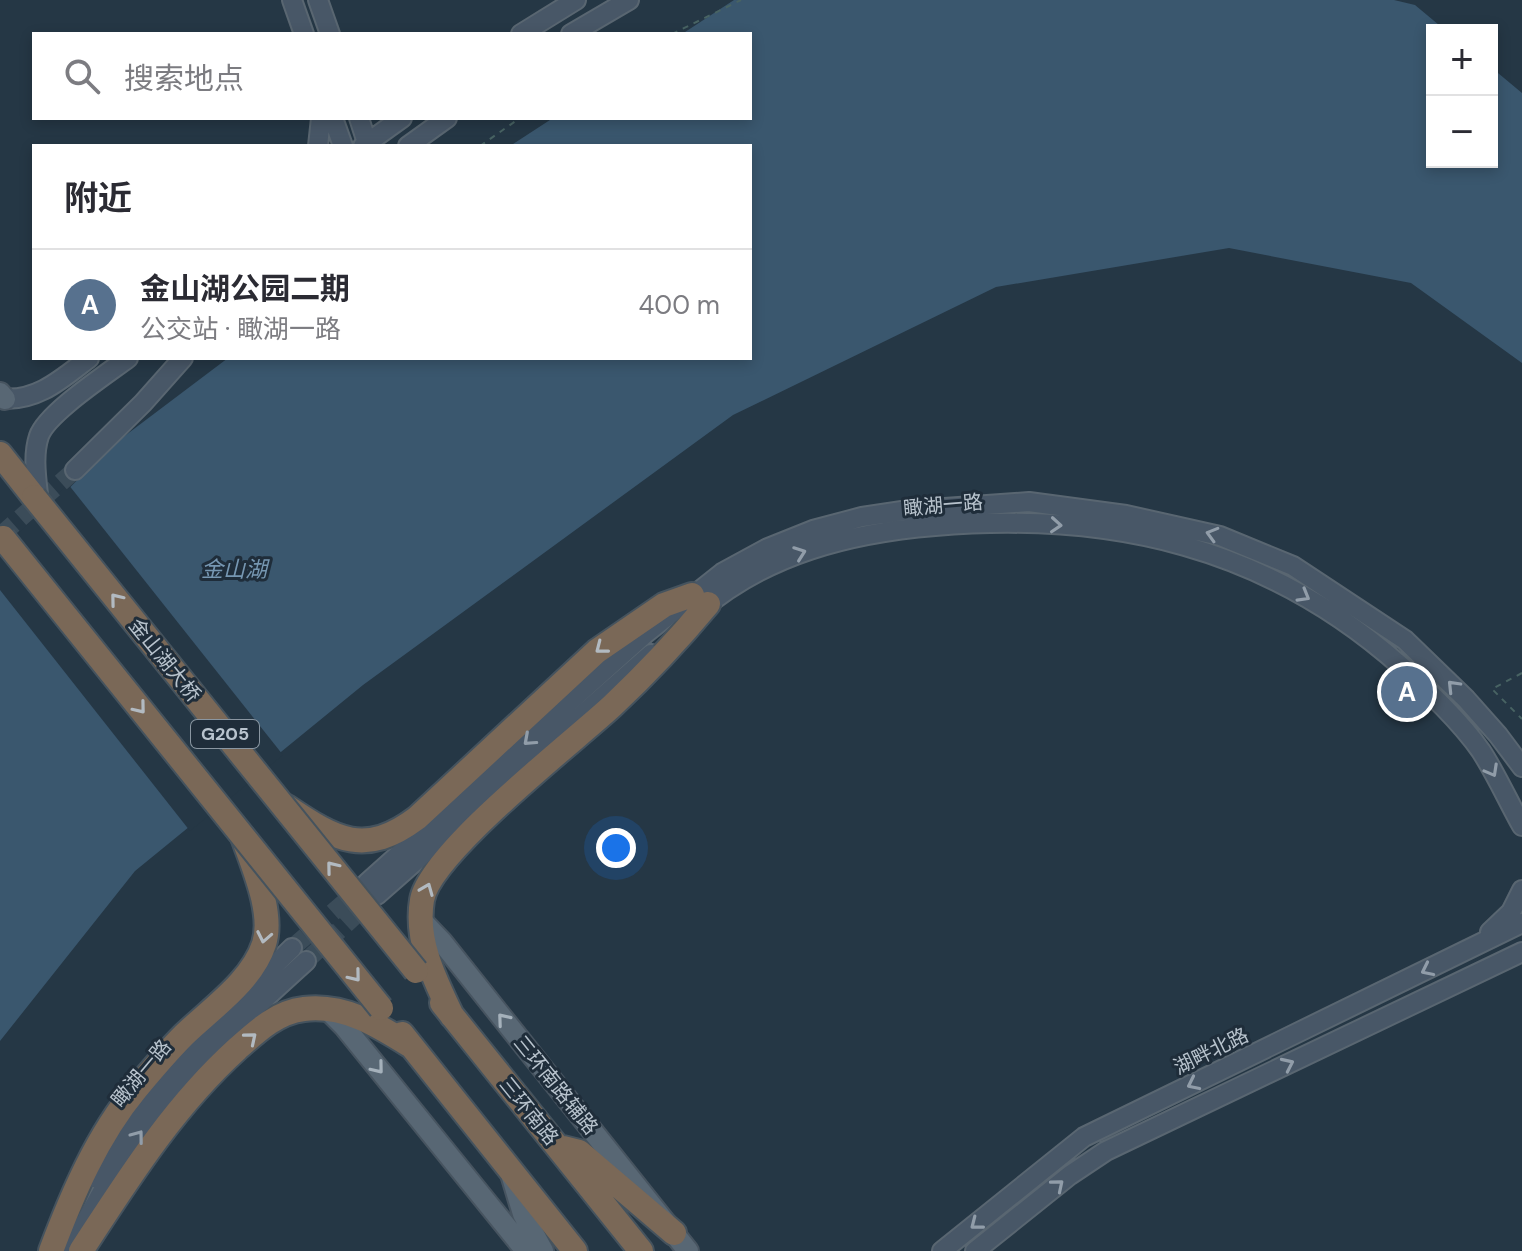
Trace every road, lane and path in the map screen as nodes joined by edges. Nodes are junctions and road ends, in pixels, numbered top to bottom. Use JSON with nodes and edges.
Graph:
{"nodes":[{"id":1,"x":292,"y":0,"type":"edge"},
{"id":2,"x":318,"y":0,"type":"edge"},
{"id":3,"x":576,"y":0,"type":"edge"},
{"id":4,"x":629,"y":0,"type":"edge"},
{"id":5,"x":741,"y":0,"type":"edge"},
{"id":6,"x":303,"y":32,"type":"edge"},
{"id":7,"x":329,"y":32,"type":"edge"},
{"id":8,"x":524,"y":32,"type":"edge"},
{"id":9,"x":574,"y":32,"type":"edge"},
{"id":10,"x":676,"y":32,"type":"edge"},
{"id":11,"x":321,"y":120,"type":"edge"},
{"id":12,"x":334,"y":120,"type":"edge"},
{"id":13,"x":360,"y":120,"type":"edge"},
{"id":14,"x":399,"y":120,"type":"edge"},
{"id":15,"x":444,"y":120,"type":"edge"},
{"id":16,"x":517,"y":120,"type":"edge"},
{"id":17,"x":318,"y":144,"type":"edge"},
{"id":18,"x":342,"y":144,"type":"edge"},
{"id":19,"x":366,"y":144,"type":"edge"},
{"id":20,"x":367,"y":144,"type":"edge"},
{"id":21,"x":411,"y":144,"type":"edge"},
{"id":22,"x":483,"y":144,"type":"edge"},
{"id":23,"x":86,"y":360,"type":"edge"},
{"id":24,"x":125,"y":360,"type":"edge"},
{"id":25,"x":181,"y":360,"type":"edge"},
{"id":26,"x":2,"y":396,"type":"edge"},
{"id":27,"x":0,"y":454,"type":"edge"},
{"id":28,"x":75,"y":470,"type":"tunnel mouth"},
{"id":29,"x":36,"y":500,"type":"junction"},
{"id":30,"x":1,"y":536,"type":"edge"},
{"id":31,"x":700,"y":600,"type":"junction"},
{"id":32,"x":1522,"y":673,"type":"edge"},
{"id":33,"x":1522,"y":719,"type":"edge"},
{"id":34,"x":1522,"y":767,"type":"edge"},
{"id":35,"x":280,"y":802,"type":"junction"},
{"id":36,"x":1522,"y":826,"type":"edge"},
{"id":37,"x":242,"y":835,"type":"junction"},
{"id":38,"x":372,"y":889,"type":"tunnel mouth"},
{"id":39,"x":1522,"y":890,"type":"edge"},
{"id":40,"x":421,"y":920,"type":"junction"},
{"id":41,"x":1522,"y":923,"type":"edge"},
{"id":42,"x":292,"y":948,"type":"tunnel mouth"},
{"id":43,"x":1468,"y":949,"type":"junction"},
{"id":44,"x":1522,"y":952,"type":"edge"},
{"id":45,"x":306,"y":961,"type":"tunnel mouth"},
{"id":46,"x":1522,"y":968,"type":"edge"},
{"id":47,"x":416,"y":971,"type":"joint"},
{"id":48,"x":1481,"y":972,"type":"junction"},
{"id":49,"x":327,"y":1009,"type":"junction"},
{"id":50,"x":452,"y":1016,"type":"junction"},
{"id":51,"x":411,"y":1046,"type":"junction"},
{"id":52,"x":557,"y":1147,"type":"junction"},
{"id":53,"x":510,"y":1170,"type":"junction"},
{"id":54,"x":681,"y":1242,"type":"edge"},
{"id":55,"x":53,"y":1251,"type":"edge"},
{"id":56,"x":69,"y":1251,"type":"edge"},
{"id":57,"x":81,"y":1251,"type":"edge"},
{"id":58,"x":526,"y":1251,"type":"edge"},
{"id":59,"x":543,"y":1251,"type":"edge"},
{"id":60,"x":575,"y":1251,"type":"edge"},
{"id":61,"x":641,"y":1251,"type":"edge"},
{"id":62,"x":942,"y":1251,"type":"edge"},
{"id":63,"x":975,"y":1251,"type":"edge"}],
"edges":[{"from":1,"to":6,"type":"street"},
{"from":2,"to":7,"type":"street"},
{"from":3,"to":8,"type":"street"},
{"from":4,"to":9,"type":"street"},
{"from":5,"to":10,"type":"path"},
{"from":11,"to":17,"type":"street"},
{"from":12,"to":18,"type":"street"},
{"from":13,"to":19,"type":"street"},
{"from":14,"to":20,"type":"street"},
{"from":15,"to":21,"type":"street"},
{"from":16,"to":22,"type":"path"},
{"from":23,"to":26,"type":"street"},
{"from":24,"to":29,"type":"street"},
{"from":25,"to":28,"type":"street"},
{"from":27,"to":29,"type":"highway","number":"G205"},
{"from":35,"to":29,"type":"highway","name":"金山湖大桥","number":"G205","one_way":true,"bridge":true},
{"from":30,"to":37,"type":"highway","number":"G205","one_way":true,"bridge":true},
{"from":34,"to":31,"type":"street","name":"瞰湖一路","one_way":true},
{"from":31,"to":35,"type":"highway","one_way":true},
{"from":31,"to":36,"type":"street","name":"瞰湖一路","one_way":true},
{"from":31,"to":38,"type":"street","name":"瞰湖一路"},
{"from":40,"to":31,"type":"highway","one_way":true},
{"from":32,"to":33,"type":"path"},
{"from":47,"to":35,"type":"highway","name":"金山湖大桥","number":"G205","one_way":true,"bridge":true},
{"from":37,"to":51,"type":"highway","number":"G205","one_way":true,"bridge":true},
{"from":37,"to":55,"type":"highway","one_way":true},
{"from":39,"to":43,"type":"street"},
{"from":40,"to":50,"type":"highway"},
{"from":54,"to":40,"type":"main road","name":"三环南路辅路","one_way":true},
{"from":41,"to":43,"type":"street","name":"湖畔北路"},
{"from":42,"to":55,"type":"street","name":"瞰湖一路"},
{"from":43,"to":62,"type":"street","name":"湖畔北路","one_way":true},
{"from":44,"to":48,"type":"street"},
{"from":56,"to":45,"type":"street","name":"瞰湖一路","one_way":true},
{"from":46,"to":48,"type":"street"},
{"from":47,"to":50,"type":"highway","name":"三环南路","number":"G205"},
{"from":63,"to":48,"type":"street","one_way":true},
{"from":49,"to":51,"type":"highway"},
{"from":57,"to":49,"type":"highway","one_way":true},
{"from":49,"to":58,"type":"main road","one_way":true},
{"from":50,"to":52,"type":"highway","name":"三环南路","number":"G205"},
{"from":51,"to":53,"type":"highway","number":"G205"},
{"from":52,"to":54,"type":"highway"},
{"from":52,"to":61,"type":"highway","name":"三环南路","number":"G205"},
{"from":53,"to":59,"type":"main road"},
{"from":53,"to":60,"type":"highway","number":"G205"}]}
